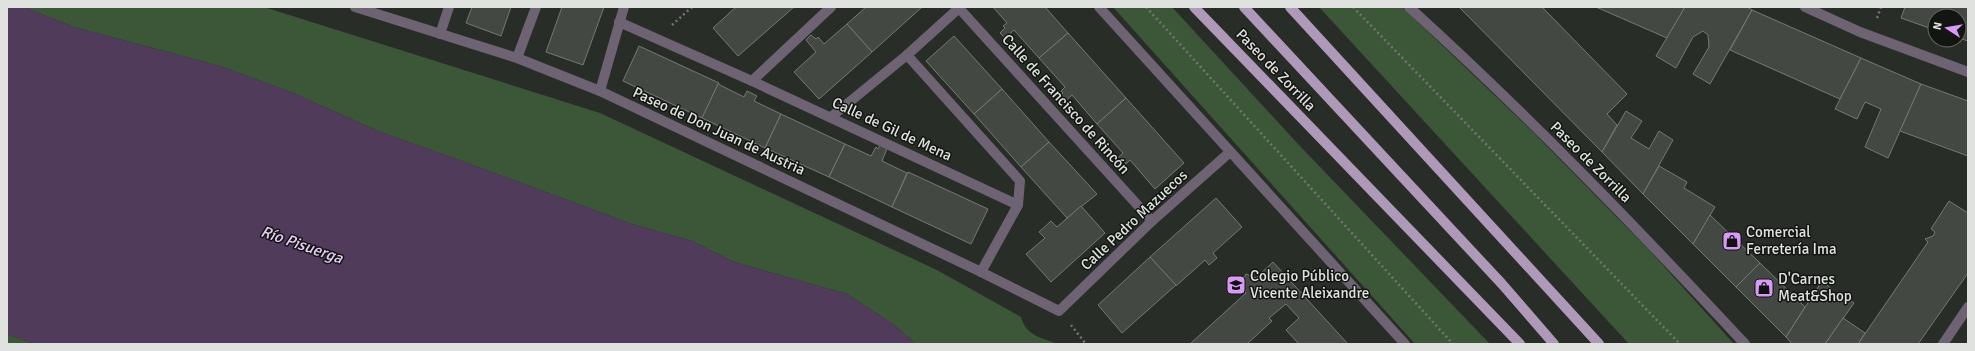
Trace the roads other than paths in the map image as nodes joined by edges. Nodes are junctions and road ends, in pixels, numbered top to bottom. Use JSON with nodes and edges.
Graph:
{"nodes":[{"id":1,"x":355,"y":7,"type":"edge"},
{"id":2,"x":450,"y":7,"type":"edge"},
{"id":3,"x":536,"y":7,"type":"edge"},
{"id":4,"x":624,"y":7,"type":"edge"},
{"id":5,"x":831,"y":7,"type":"edge"},
{"id":6,"x":959,"y":7,"type":"edge"},
{"id":7,"x":1099,"y":7,"type":"edge"},
{"id":8,"x":1194,"y":7,"type":"edge"},
{"id":9,"x":1244,"y":7,"type":"edge"},
{"id":10,"x":1290,"y":7,"type":"edge"},
{"id":11,"x":1409,"y":7,"type":"edge"},
{"id":12,"x":1805,"y":7,"type":"edge"},
{"id":13,"x":619,"y":22,"type":"junction"},
{"id":14,"x":440,"y":34,"type":"junction"},
{"id":15,"x":907,"y":55,"type":"junction"},
{"id":16,"x":517,"y":58,"type":"junction"},
{"id":17,"x":1968,"y":72,"type":"edge"},
{"id":18,"x":752,"y":81,"type":"junction"},
{"id":19,"x":600,"y":91,"type":"junction"},
{"id":20,"x":831,"y":117,"type":"junction"},
{"id":21,"x":1230,"y":152,"type":"junction"},
{"id":22,"x":1018,"y":205,"type":"junction"},
{"id":23,"x":1152,"y":221,"type":"junction"},
{"id":24,"x":981,"y":272,"type":"junction"},
{"id":25,"x":1968,"y":307,"type":"edge"},
{"id":26,"x":1059,"y":311,"type":"joint"},
{"id":27,"x":1405,"y":344,"type":"edge"},
{"id":28,"x":1520,"y":344,"type":"edge"},
{"id":29,"x":1554,"y":344,"type":"edge"},
{"id":30,"x":1599,"y":344,"type":"edge"},
{"id":31,"x":1746,"y":344,"type":"edge"},
{"id":32,"x":1942,"y":344,"type":"edge"}],
"edges":[{"from":1,"to":14,"type":"street","name":"Paseo de Don Juan de Austria"},
{"from":2,"to":14,"type":"street"},
{"from":3,"to":16,"type":"street"},
{"from":4,"to":13,"type":"street"},
{"from":5,"to":18,"type":"street"},
{"from":6,"to":15,"type":"street"},
{"from":6,"to":23,"type":"street","name":"Calle de Francisco de Rincón"},
{"from":7,"to":21,"type":"street"},
{"from":8,"to":28,"type":"main road","name":"Paseo de Zorrilla"},
{"from":9,"to":29,"type":"main road"},
{"from":10,"to":30,"type":"main road"},
{"from":11,"to":31,"type":"street","name":"Paseo de Zorrilla"},
{"from":12,"to":17,"type":"street"},
{"from":13,"to":18,"type":"street","name":"Calle de Gil de Mena"},
{"from":13,"to":19,"type":"street"},
{"from":14,"to":16,"type":"street","name":"Paseo de Don Juan de Austria"},
{"from":15,"to":20,"type":"street"},
{"from":15,"to":22,"type":"street"},
{"from":16,"to":19,"type":"street","name":"Paseo de Don Juan de Austria"},
{"from":18,"to":20,"type":"street","name":"Calle de Gil de Mena"},
{"from":19,"to":24,"type":"street","name":"Paseo de Don Juan de Austria"},
{"from":20,"to":22,"type":"street","name":"Calle de Gil de Mena"},
{"from":21,"to":23,"type":"street","name":"Calle Pedro Mazuecos"},
{"from":21,"to":27,"type":"street"},
{"from":22,"to":24,"type":"street"},
{"from":23,"to":26,"type":"street","name":"Calle Pedro Mazuecos"},
{"from":24,"to":26,"type":"street","name":"Paseo de Don Juan de Austria"},
{"from":25,"to":32,"type":"street"}]}
